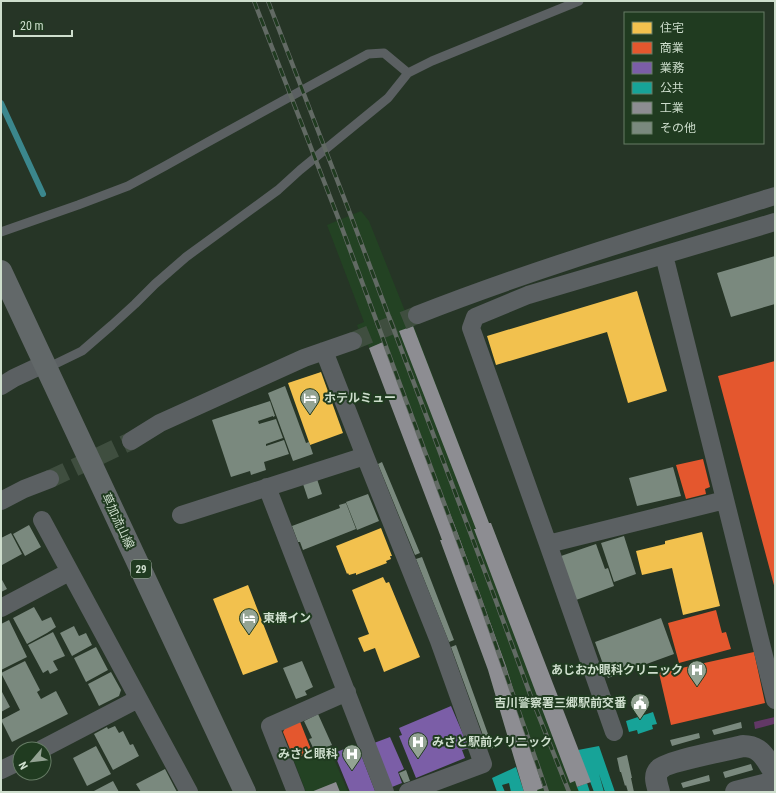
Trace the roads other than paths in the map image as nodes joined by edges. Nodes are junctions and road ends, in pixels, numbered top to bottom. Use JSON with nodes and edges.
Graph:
{"nodes":[{"id":1,"x":579,"y":1,"type":"edge"},
{"id":2,"x":408,"y":73,"type":"junction"},
{"id":3,"x":775,"y":196,"type":"edge"},
{"id":4,"x":775,"y":222,"type":"edge"},
{"id":5,"x":1,"y":232,"type":"edge"},
{"id":6,"x":664,"y":256,"type":"junction"},
{"id":7,"x":1,"y":271,"type":"edge"},
{"id":8,"x":417,"y":315,"type":"tunnel mouth"},
{"id":9,"x":353,"y":341,"type":"tunnel mouth"},
{"id":10,"x":324,"y":351,"type":"junction"},
{"id":11,"x":42,"y":360,"type":"junction"},
{"id":12,"x":3,"y":383,"type":"edge"},
{"id":13,"x":131,"y":441,"type":"tunnel mouth"},
{"id":14,"x":365,"y":456,"type":"junction"},
{"id":15,"x":50,"y":479,"type":"tunnel mouth"},
{"id":16,"x":267,"y":487,"type":"junction"},
{"id":17,"x":725,"y":500,"type":"junction"},
{"id":18,"x":1,"y":501,"type":"edge"},
{"id":19,"x":181,"y":514,"type":"dead end"},
{"id":20,"x":42,"y":520,"type":"dead end"},
{"id":21,"x":548,"y":544,"type":"junction"},
{"id":22,"x":70,"y":572,"type":"junction"},
{"id":23,"x":1,"y":608,"type":"edge"},
{"id":24,"x":768,"y":641,"type":"edge"},
{"id":25,"x":347,"y":692,"type":"junction"},
{"id":26,"x":138,"y":699,"type":"junction"},
{"id":27,"x":775,"y":700,"type":"edge"},
{"id":28,"x":614,"y":732,"type":"dead end"},
{"id":29,"x":52,"y":744,"type":"edge"},
{"id":30,"x":12,"y":765,"type":"edge"},
{"id":31,"x":1,"y":770,"type":"edge"},
{"id":32,"x":775,"y":773,"type":"edge"},
{"id":33,"x":775,"y":782,"type":"edge"},
{"id":34,"x":189,"y":792,"type":"edge"},
{"id":35,"x":245,"y":792,"type":"edge"},
{"id":36,"x":296,"y":792,"type":"edge"},
{"id":37,"x":385,"y":792,"type":"edge"},
{"id":38,"x":408,"y":792,"type":"edge"},
{"id":39,"x":659,"y":792,"type":"edge"},
{"id":40,"x":736,"y":792,"type":"edge"}],
"edges":[{"from":1,"to":2,"type":"lane"},
{"from":2,"to":5,"type":"lane"},
{"from":2,"to":11,"type":"lane"},
{"from":3,"to":8,"type":"street"},
{"from":4,"to":6,"type":"street"},
{"from":6,"to":17,"type":"street"},
{"from":6,"to":21,"type":"street"},
{"from":7,"to":11,"type":"main road","name":"草加流山線","number":"29"},
{"from":9,"to":10,"type":"street"},
{"from":10,"to":13,"type":"street"},
{"from":10,"to":14,"type":"street"},
{"from":11,"to":12,"type":"street"},
{"from":11,"to":35,"type":"main road","name":"草加流山線","number":"29"},
{"from":14,"to":16,"type":"street"},
{"from":14,"to":38,"type":"street"},
{"from":15,"to":18,"type":"street"},
{"from":16,"to":19,"type":"street"},
{"from":16,"to":25,"type":"street"},
{"from":17,"to":21,"type":"street"},
{"from":17,"to":24,"type":"street"},
{"from":20,"to":22,"type":"street"},
{"from":21,"to":28,"type":"street"},
{"from":22,"to":23,"type":"street"},
{"from":22,"to":26,"type":"street"},
{"from":24,"to":27,"type":"street"},
{"from":25,"to":36,"type":"street"},
{"from":25,"to":37,"type":"street"},
{"from":26,"to":29,"type":"street"},
{"from":26,"to":34,"type":"street"},
{"from":30,"to":31,"type":"street"},
{"from":32,"to":39,"type":"street"},
{"from":33,"to":40,"type":"street"}]}
